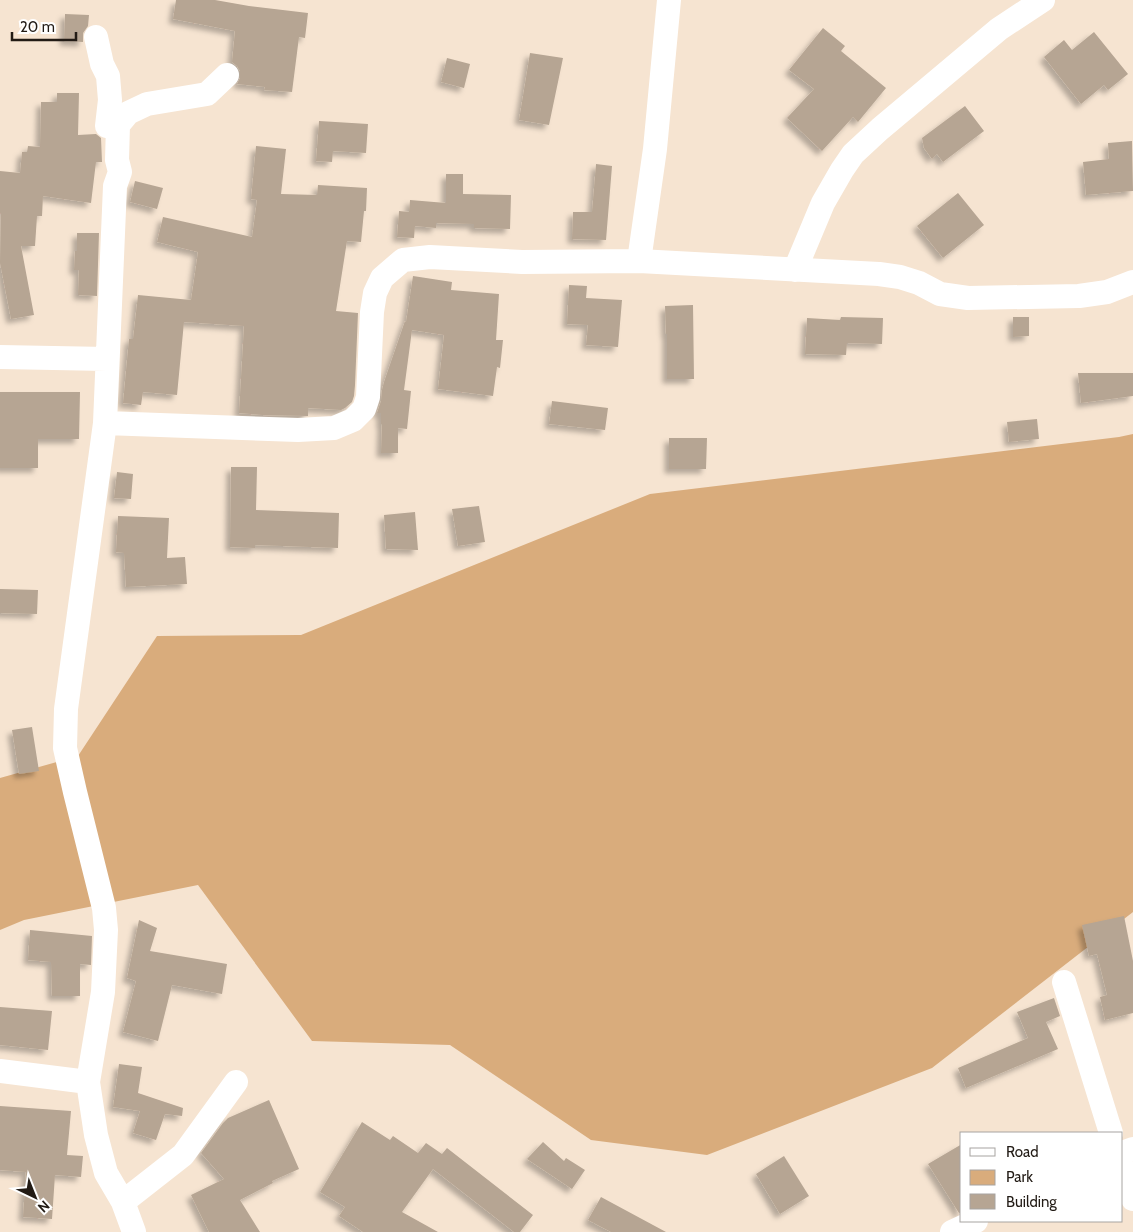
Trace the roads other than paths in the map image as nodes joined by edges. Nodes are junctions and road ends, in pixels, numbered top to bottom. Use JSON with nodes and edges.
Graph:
{"nodes":[{"id":1,"x":669,"y":0,"type":"edge"},
{"id":2,"x":1042,"y":0,"type":"edge"},
{"id":3,"x":96,"y":36,"type":"dead end"},
{"id":4,"x":227,"y":75,"type":"dead end"},
{"id":5,"x":118,"y":125,"type":"junction"},
{"id":6,"x":639,"y":261,"type":"junction"},
{"id":7,"x":795,"y":270,"type":"junction"},
{"id":8,"x":1133,"y":282,"type":"edge"},
{"id":9,"x":0,"y":357,"type":"edge"},
{"id":10,"x":107,"y":359,"type":"junction"},
{"id":11,"x":105,"y":423,"type":"junction"},
{"id":12,"x":1064,"y":982,"type":"dead end"},
{"id":13,"x":0,"y":1071,"type":"edge"},
{"id":14,"x":88,"y":1082,"type":"junction"},
{"id":15,"x":236,"y":1082,"type":"dead end"},
{"id":16,"x":1111,"y":1132,"type":"edge"},
{"id":17,"x":1123,"y":1170,"type":"edge"},
{"id":18,"x":1133,"y":1199,"type":"edge"},
{"id":19,"x":123,"y":1202,"type":"junction"},
{"id":20,"x":974,"y":1222,"type":"edge"},
{"id":21,"x":134,"y":1232,"type":"edge"},
{"id":22,"x":952,"y":1232,"type":"edge"}],
"edges":[{"from":1,"to":6,"type":"street"},
{"from":2,"to":7,"type":"street"},
{"from":3,"to":5,"type":"street"},
{"from":4,"to":5,"type":"street"},
{"from":5,"to":10,"type":"street"},
{"from":6,"to":7,"type":"street"},
{"from":6,"to":11,"type":"street"},
{"from":7,"to":8,"type":"street"},
{"from":9,"to":10,"type":"street"},
{"from":10,"to":11,"type":"street"},
{"from":11,"to":14,"type":"street"},
{"from":12,"to":16,"type":"street"},
{"from":13,"to":14,"type":"street"},
{"from":14,"to":19,"type":"street"},
{"from":15,"to":19,"type":"street"},
{"from":17,"to":18,"type":"street"},
{"from":19,"to":21,"type":"street"},
{"from":20,"to":22,"type":"street"}]}
